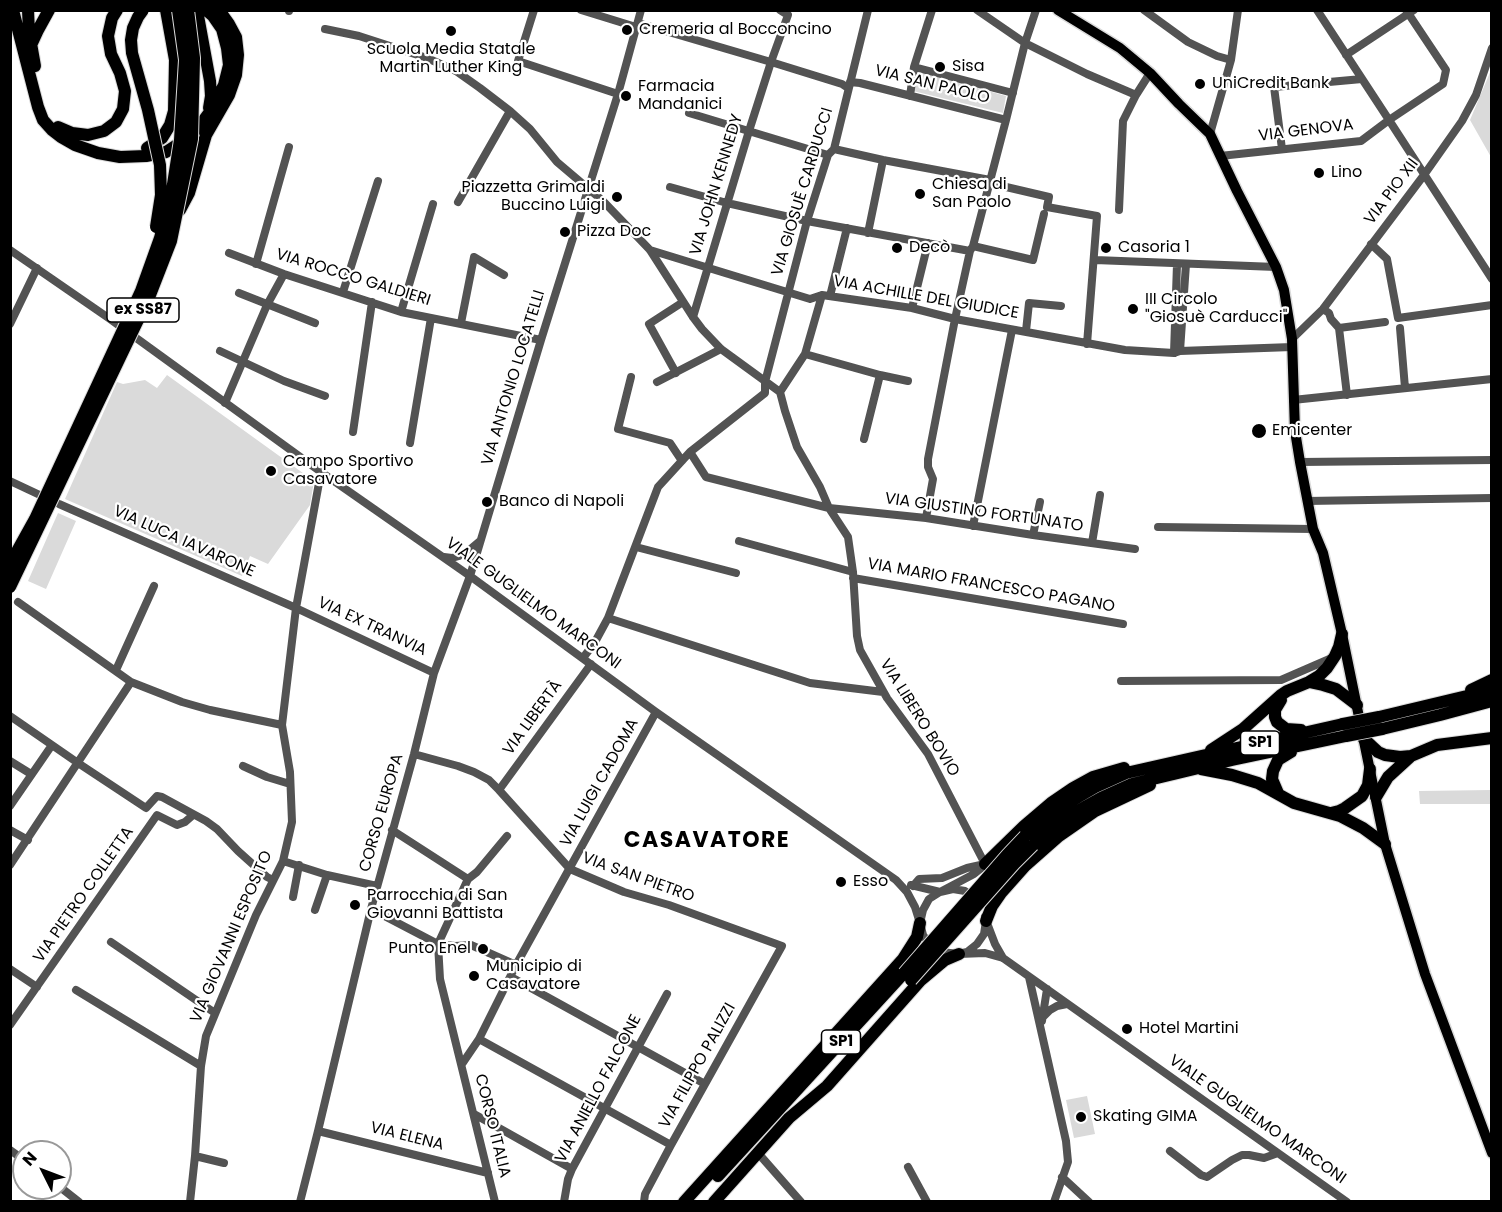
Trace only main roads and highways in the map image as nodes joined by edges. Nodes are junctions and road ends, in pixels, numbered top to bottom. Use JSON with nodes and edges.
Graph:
{"nodes":[{"id":1,"x":49,"y":10,"type":"edge"},
{"id":2,"x":117,"y":10,"type":"edge"},
{"id":3,"x":143,"y":10,"type":"edge"},
{"id":4,"x":166,"y":10,"type":"edge"},
{"id":5,"x":178,"y":10,"type":"edge"},
{"id":6,"x":188,"y":10,"type":"edge"},
{"id":7,"x":196,"y":10,"type":"edge"},
{"id":8,"x":1058,"y":10,"type":"edge"},
{"id":9,"x":19,"y":12,"type":"edge"},
{"id":10,"x":213,"y":12,"type":"edge"},
{"id":11,"x":10,"y":34,"type":"edge"},
{"id":12,"x":27,"y":44,"type":"junction"},
{"id":13,"x":209,"y":113,"type":"junction"},
{"id":14,"x":58,"y":127,"type":"junction"},
{"id":15,"x":178,"y":214,"type":"junction"},
{"id":16,"x":152,"y":258,"type":"junction"},
{"id":17,"x":10,"y":564,"type":"edge"},
{"id":18,"x":10,"y":587,"type":"edge"},
{"id":19,"x":1342,"y":634,"type":"junction"},
{"id":20,"x":1491,"y":681,"type":"edge"},
{"id":21,"x":1309,"y":682,"type":"junction"},
{"id":22,"x":1293,"y":689,"type":"junction"},
{"id":23,"x":1491,"y":690,"type":"edge"},
{"id":24,"x":1491,"y":701,"type":"edge"},
{"id":25,"x":1357,"y":705,"type":"junction"},
{"id":26,"x":1436,"y":705,"type":"junction"},
{"id":27,"x":1380,"y":723,"type":"junction"},
{"id":28,"x":1320,"y":736,"type":"junction"},
{"id":29,"x":1491,"y":738,"type":"edge"},
{"id":30,"x":1364,"y":739,"type":"junction"},
{"id":31,"x":1203,"y":755,"type":"junction"},
{"id":32,"x":1411,"y":756,"type":"junction"},
{"id":33,"x":1161,"y":765,"type":"junction"},
{"id":34,"x":1197,"y":768,"type":"junction"},
{"id":35,"x":1370,"y":769,"type":"junction"},
{"id":36,"x":1171,"y":775,"type":"junction"},
{"id":37,"x":1278,"y":793,"type":"junction"},
{"id":38,"x":1376,"y":797,"type":"junction"},
{"id":39,"x":1330,"y":813,"type":"junction"},
{"id":40,"x":1029,"y":841,"type":"junction"},
{"id":41,"x":1385,"y":844,"type":"junction"},
{"id":42,"x":985,"y":864,"type":"road end"},
{"id":43,"x":986,"y":921,"type":"road end"},
{"id":44,"x":920,"y":923,"type":"road end"},
{"id":45,"x":959,"y":954,"type":"road end"},
{"id":46,"x":908,"y":976,"type":"junction"},
{"id":47,"x":789,"y":1118,"type":"junction"},
{"id":48,"x":1491,"y":1153,"type":"edge"},
{"id":49,"x":684,"y":1202,"type":"edge"},
{"id":50,"x":694,"y":1202,"type":"edge"},
{"id":51,"x":714,"y":1202,"type":"edge"}],
"edges":[{"from":1,"to":12,"type":"highway"},
{"from":2,"to":14,"type":"highway"},
{"from":3,"to":16,"type":"highway","bridge":true},
{"from":4,"to":14,"type":"highway"},
{"from":5,"to":16,"type":"highway","number":"ex SS87","bridge":true},
{"from":6,"to":15,"type":"highway","number":"ex SS87","bridge":true},
{"from":7,"to":13,"type":"highway"},
{"from":8,"to":19,"type":"main road"},
{"from":9,"to":12,"type":"highway"},
{"from":10,"to":13,"type":"highway"},
{"from":10,"to":15,"type":"highway"},
{"from":11,"to":12,"type":"highway"},
{"from":12,"to":13,"type":"highway"},
{"from":12,"to":14,"type":"highway"},
{"from":15,"to":18,"type":"highway","number":"ex SS87","bridge":true},
{"from":16,"to":17,"type":"highway","number":"ex SS87","bridge":true},
{"from":19,"to":21,"type":"highway"},
{"from":19,"to":25,"type":"main road"},
{"from":20,"to":26,"type":"highway"},
{"from":21,"to":22,"type":"highway"},
{"from":21,"to":25,"type":"highway"},
{"from":22,"to":28,"type":"highway"},
{"from":22,"to":31,"type":"highway"},
{"from":23,"to":26,"type":"highway","number":"SP1"},
{"from":24,"to":27,"type":"highway","number":"SP1"},
{"from":25,"to":30,"type":"main road"},
{"from":26,"to":27,"type":"highway","number":"SP1"},
{"from":27,"to":28,"type":"highway","number":"SP1","bridge":true},
{"from":28,"to":31,"type":"highway","number":"SP1"},
{"from":28,"to":34,"type":"highway","number":"SP1"},
{"from":28,"to":37,"type":"highway"},
{"from":29,"to":32,"type":"highway"},
{"from":30,"to":32,"type":"highway"},
{"from":30,"to":35,"type":"main road"},
{"from":31,"to":33,"type":"highway","number":"SP1"},
{"from":32,"to":38,"type":"highway"},
{"from":33,"to":40,"type":"highway","number":"SP1"},
{"from":33,"to":42,"type":"highway"},
{"from":34,"to":36,"type":"highway","number":"SP1"},
{"from":34,"to":37,"type":"highway"},
{"from":35,"to":38,"type":"main road"},
{"from":35,"to":39,"type":"highway"},
{"from":36,"to":40,"type":"highway","number":"SP1"},
{"from":36,"to":43,"type":"highway"},
{"from":37,"to":39,"type":"highway"},
{"from":38,"to":41,"type":"main road"},
{"from":39,"to":41,"type":"highway"},
{"from":40,"to":46,"type":"highway","number":"SP1","bridge":true},
{"from":41,"to":48,"type":"main road"},
{"from":44,"to":49,"type":"highway"},
{"from":45,"to":47,"type":"highway"},
{"from":46,"to":47,"type":"highway","number":"SP1"},
{"from":46,"to":50,"type":"highway","number":"SP1"},
{"from":47,"to":51,"type":"highway"}]}
